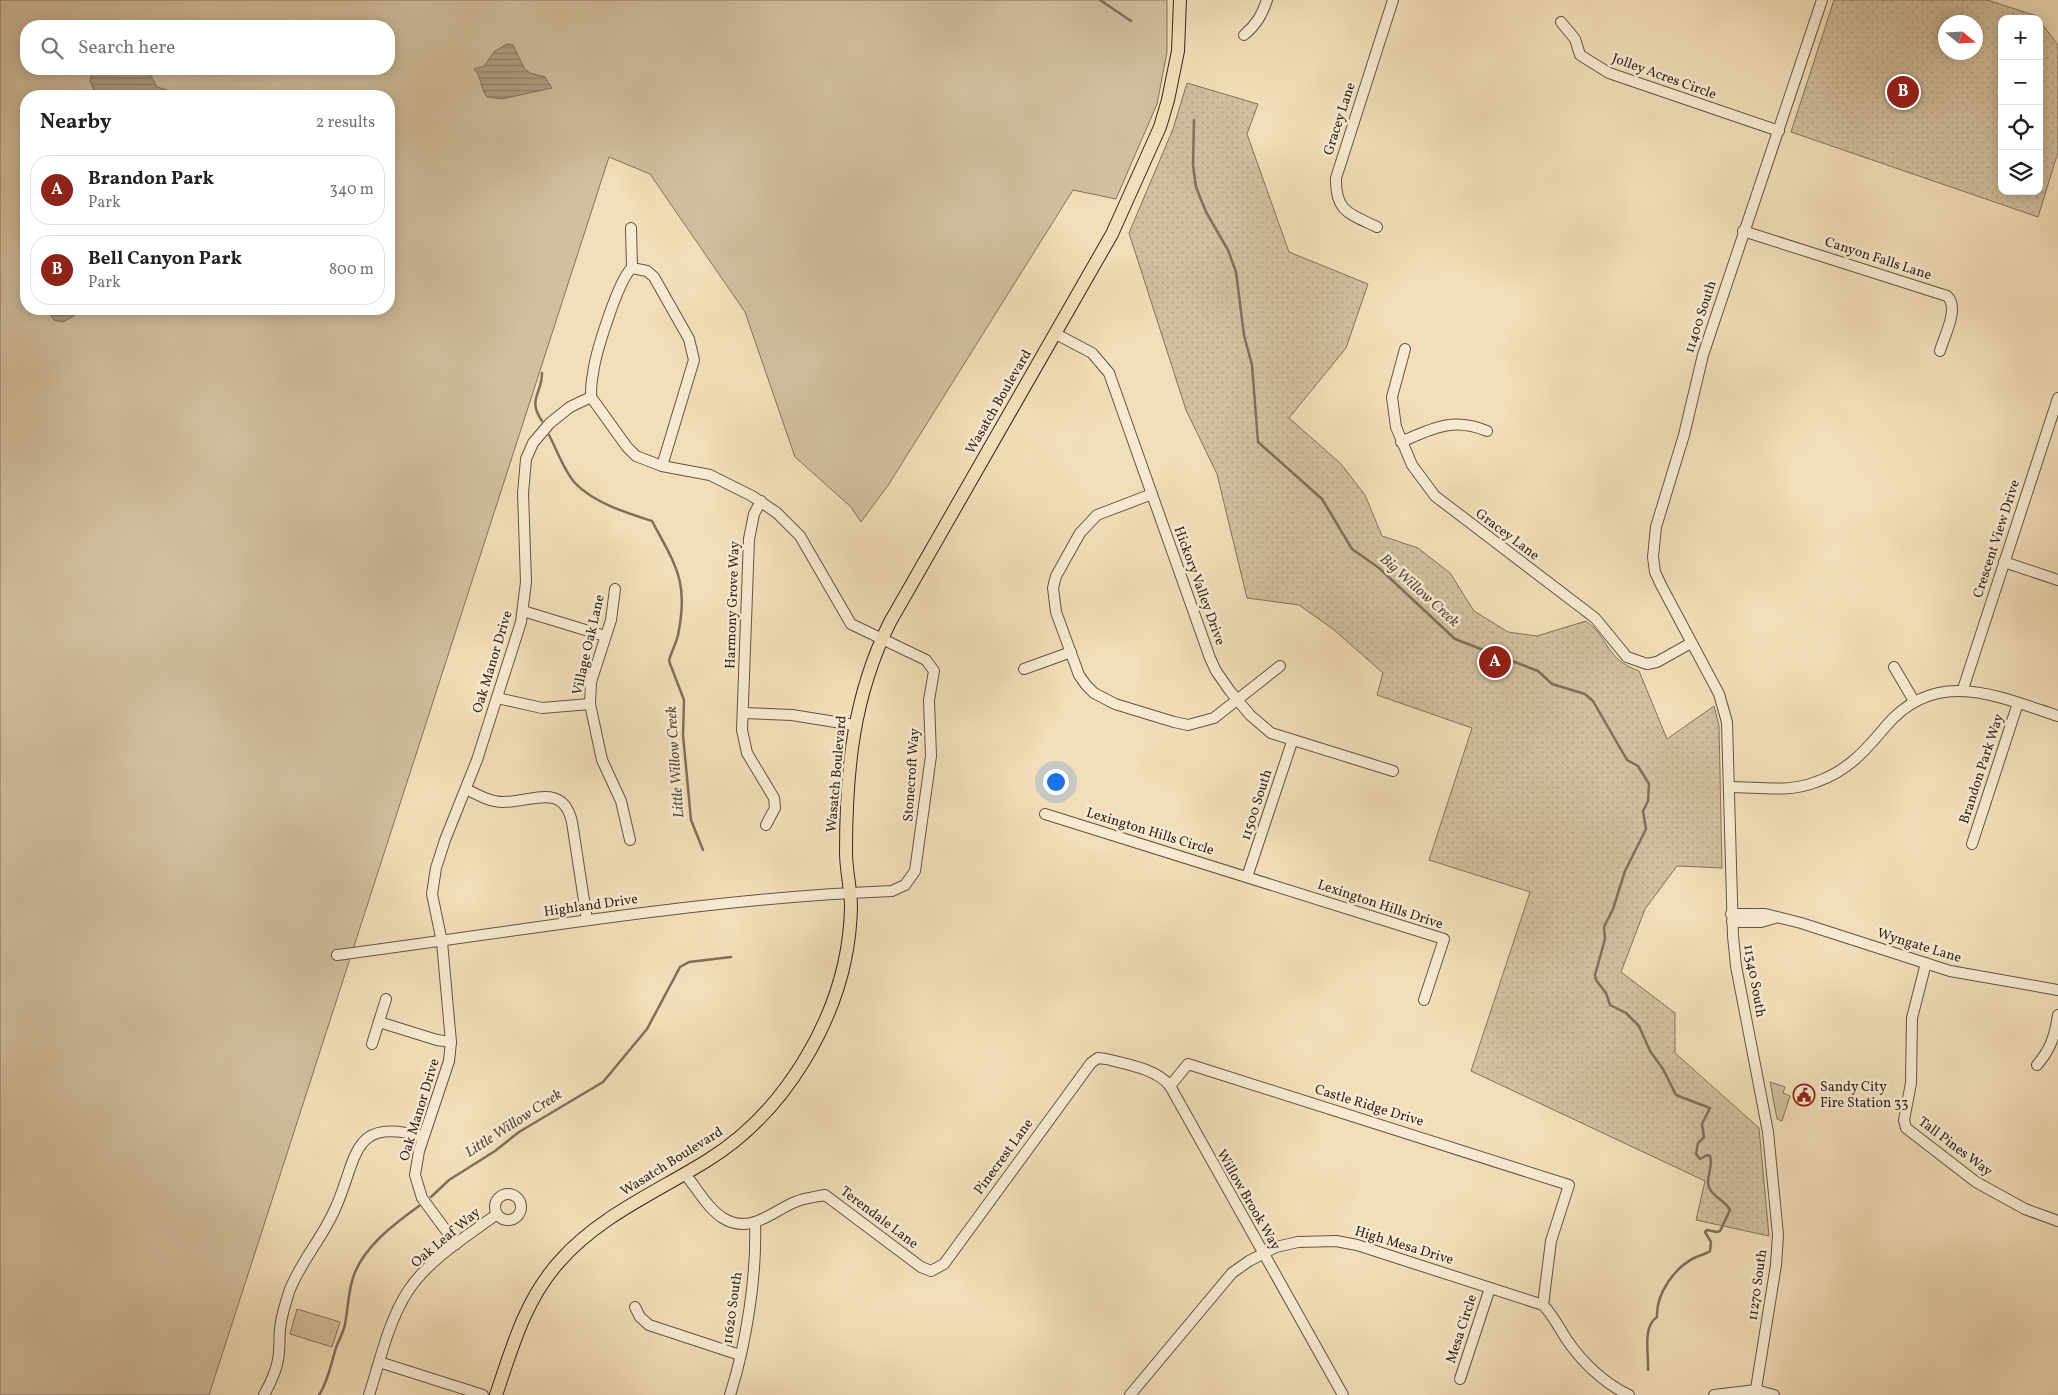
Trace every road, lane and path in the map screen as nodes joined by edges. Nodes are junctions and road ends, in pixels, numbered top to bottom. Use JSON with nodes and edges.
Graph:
{"nodes":[{"id":1,"x":1180,"y":0,"type":"edge"},
{"id":2,"x":1267,"y":0,"type":"edge"},
{"id":3,"x":1393,"y":0,"type":"edge"},
{"id":4,"x":1822,"y":0,"type":"edge"},
{"id":5,"x":1561,"y":22,"type":"dead end"},
{"id":6,"x":1244,"y":35,"type":"dead end"},
{"id":7,"x":1779,"y":131,"type":"junction"},
{"id":8,"x":1377,"y":227,"type":"dead end"},
{"id":9,"x":631,"y":228,"type":"dead end"},
{"id":10,"x":1744,"y":231,"type":"junction"},
{"id":11,"x":632,"y":268,"type":"junction"},
{"id":12,"x":1056,"y":334,"type":"junction"},
{"id":13,"x":1405,"y":349,"type":"dead end"},
{"id":14,"x":1940,"y":351,"type":"dead end"},
{"id":15,"x":591,"y":397,"type":"junction"},
{"id":16,"x":2058,"y":398,"type":"edge"},
{"id":17,"x":1486,"y":431,"type":"dead end"},
{"id":18,"x":1401,"y":442,"type":"junction"},
{"id":19,"x":662,"y":466,"type":"junction"},
{"id":20,"x":1152,"y":494,"type":"junction"},
{"id":21,"x":761,"y":502,"type":"junction"},
{"id":22,"x":2004,"y":562,"type":"junction"},
{"id":23,"x":2058,"y":580,"type":"edge"},
{"id":24,"x":616,"y":589,"type":"dead end"},
{"id":25,"x":523,"y":610,"type":"junction"},
{"id":26,"x":605,"y":636,"type":"junction"},
{"id":27,"x":881,"y":640,"type":"junction"},
{"id":28,"x":1691,"y":643,"type":"junction"},
{"id":29,"x":1071,"y":652,"type":"junction"},
{"id":30,"x":1280,"y":666,"type":"dead end"},
{"id":31,"x":1894,"y":667,"type":"dead end"},
{"id":32,"x":1024,"y":669,"type":"dead end"},
{"id":33,"x":1963,"y":689,"type":"junction"},
{"id":34,"x":497,"y":698,"type":"junction"},
{"id":35,"x":1238,"y":701,"type":"junction"},
{"id":36,"x":1914,"y":702,"type":"junction"},
{"id":37,"x":2018,"y":703,"type":"junction"},
{"id":38,"x":590,"y":704,"type":"junction"},
{"id":39,"x":743,"y":712,"type":"junction"},
{"id":40,"x":2058,"y":716,"type":"edge"},
{"id":41,"x":854,"y":725,"type":"junction"},
{"id":42,"x":1292,"y":742,"type":"junction"},
{"id":43,"x":1393,"y":771,"type":"dead end"},
{"id":44,"x":1730,"y":787,"type":"junction"},
{"id":45,"x":466,"y":790,"type":"junction"},
{"id":46,"x":1045,"y":814,"type":"dead end"},
{"id":47,"x":766,"y":826,"type":"dead end"},
{"id":48,"x":630,"y":840,"type":"dead end"},
{"id":49,"x":1972,"y":844,"type":"dead end"},
{"id":50,"x":1247,"y":877,"type":"junction"},
{"id":51,"x":850,"y":892,"type":"junction"},
{"id":52,"x":1732,"y":918,"type":"junction"},
{"id":53,"x":587,"y":920,"type":"junction"},
{"id":54,"x":442,"y":942,"type":"junction"},
{"id":55,"x":337,"y":955,"type":"dead end"},
{"id":56,"x":1926,"y":963,"type":"junction"},
{"id":57,"x":2058,"y":990,"type":"edge"},
{"id":58,"x":386,"y":999,"type":"dead end"},
{"id":59,"x":1424,"y":1000,"type":"dead end"},
{"id":60,"x":2058,"y":1014,"type":"edge"},
{"id":61,"x":378,"y":1022,"type":"junction"},
{"id":62,"x":451,"y":1042,"type":"junction"},
{"id":63,"x":372,"y":1044,"type":"dead end"},
{"id":64,"x":1098,"y":1058,"type":"joint"},
{"id":65,"x":2036,"y":1065,"type":"dead end"},
{"id":66,"x":1170,"y":1086,"type":"junction"},
{"id":67,"x":423,"y":1137,"type":"junction"},
{"id":68,"x":685,"y":1174,"type":"junction"},
{"id":69,"x":1773,"y":1177,"type":"joint"},
{"id":70,"x":497,"y":1214,"type":"dead end"},
{"id":71,"x":2058,"y":1221,"type":"edge"},
{"id":72,"x":755,"y":1224,"type":"junction"},
{"id":73,"x":456,"y":1244,"type":"junction"},
{"id":74,"x":1263,"y":1253,"type":"junction"},
{"id":75,"x":931,"y":1270,"type":"joint"},
{"id":76,"x":1490,"y":1288,"type":"junction"},
{"id":77,"x":1543,"y":1305,"type":"junction"},
{"id":78,"x":635,"y":1307,"type":"dead end"},
{"id":79,"x":740,"y":1355,"type":"junction"},
{"id":80,"x":379,"y":1362,"type":"junction"},
{"id":81,"x":1460,"y":1378,"type":"dead end"},
{"id":82,"x":1755,"y":1393,"type":"edge"},
{"id":83,"x":264,"y":1395,"type":"edge"},
{"id":84,"x":369,"y":1395,"type":"edge"},
{"id":85,"x":483,"y":1395,"type":"edge"},
{"id":86,"x":496,"y":1395,"type":"edge"},
{"id":87,"x":730,"y":1395,"type":"edge"},
{"id":88,"x":1130,"y":1395,"type":"edge"},
{"id":89,"x":1343,"y":1395,"type":"edge"},
{"id":90,"x":1629,"y":1395,"type":"edge"},
{"id":91,"x":1714,"y":1395,"type":"edge"},
{"id":92,"x":1774,"y":1395,"type":"edge"}],
"edges":[{"from":1,"to":12,"type":"main road","name":"Wasatch Boulevard"},
{"from":2,"to":6,"type":"street"},
{"from":3,"to":8,"type":"street","name":"Gracey Lane"},
{"from":4,"to":7,"type":"street","name":"11400 South"},
{"from":5,"to":7,"type":"street","name":"Jolley Acres Circle"},
{"from":7,"to":10,"type":"street","name":"11400 South"},
{"from":9,"to":11,"type":"street"},
{"from":10,"to":14,"type":"street","name":"Canyon Falls Lane"},
{"from":10,"to":28,"type":"street","name":"11400 South"},
{"from":11,"to":15,"type":"street"},
{"from":11,"to":19,"type":"street"},
{"from":12,"to":20,"type":"street","name":"Hickory Valley Drive"},
{"from":12,"to":27,"type":"main road","name":"Wasatch Boulevard"},
{"from":13,"to":18,"type":"street","name":"Gracey Lane"},
{"from":15,"to":19,"type":"street"},
{"from":15,"to":25,"type":"street","name":"Oak Manor Drive"},
{"from":16,"to":22,"type":"street","name":"Crescent View Drive"},
{"from":17,"to":18,"type":"street"},
{"from":18,"to":28,"type":"street","name":"Gracey Lane"},
{"from":19,"to":21,"type":"street"},
{"from":20,"to":29,"type":"street"},
{"from":20,"to":35,"type":"street","name":"Hickory Valley Drive"},
{"from":21,"to":27,"type":"street"},
{"from":21,"to":39,"type":"street","name":"Harmony Grove Way"},
{"from":22,"to":23,"type":"street"},
{"from":22,"to":33,"type":"street","name":"Crescent View Drive"},
{"from":24,"to":26,"type":"street","name":"Village Oak Lane"},
{"from":25,"to":26,"type":"street"},
{"from":25,"to":34,"type":"street","name":"Oak Manor Drive"},
{"from":26,"to":38,"type":"street","name":"Village Oak Lane"},
{"from":27,"to":41,"type":"main road","name":"Wasatch Boulevard"},
{"from":27,"to":51,"type":"street","name":"Stonecroft Way"},
{"from":28,"to":44,"type":"street","name":"11400 South"},
{"from":29,"to":32,"type":"street"},
{"from":29,"to":35,"type":"street"},
{"from":30,"to":35,"type":"street"},
{"from":31,"to":36,"type":"street"},
{"from":33,"to":36,"type":"street"},
{"from":33,"to":37,"type":"street"},
{"from":34,"to":38,"type":"street","name":"Village Oak Lane"},
{"from":34,"to":45,"type":"street","name":"Oak Manor Drive"},
{"from":35,"to":42,"type":"street","name":"Hickory Valley Drive"},
{"from":36,"to":44,"type":"street"},
{"from":37,"to":40,"type":"street"},
{"from":37,"to":49,"type":"street","name":"Brandon Park Way"},
{"from":38,"to":48,"type":"street"},
{"from":39,"to":41,"type":"street"},
{"from":39,"to":47,"type":"street","name":"Harmony Grove Way"},
{"from":41,"to":51,"type":"main road","name":"Wasatch Boulevard"},
{"from":42,"to":43,"type":"street","name":"Hickory Valley Drive"},
{"from":42,"to":50,"type":"street","name":"11500 South"},
{"from":44,"to":52,"type":"street","name":"11340 South"},
{"from":45,"to":53,"type":"street"},
{"from":45,"to":54,"type":"street","name":"Oak Manor Drive"},
{"from":46,"to":50,"type":"street","name":"Lexington Hills Circle"},
{"from":50,"to":59,"type":"street","name":"Lexington Hills Drive"},
{"from":51,"to":53,"type":"street","name":"Highland Drive"},
{"from":51,"to":68,"type":"main road","name":"Wasatch Boulevard"},
{"from":52,"to":56,"type":"street","name":"Wyngate Lane"},
{"from":52,"to":69,"type":"street","name":"11340 South"},
{"from":53,"to":54,"type":"street","name":"Highland Drive"},
{"from":54,"to":55,"type":"street","name":"Highland Drive"},
{"from":54,"to":62,"type":"street","name":"Oak Manor Drive"},
{"from":56,"to":57,"type":"street","name":"Wyngate Lane"},
{"from":56,"to":71,"type":"street","name":"Tall Pines Way"},
{"from":58,"to":61,"type":"street"},
{"from":60,"to":65,"type":"street"},
{"from":61,"to":62,"type":"street"},
{"from":61,"to":63,"type":"street"},
{"from":62,"to":67,"type":"street","name":"Oak Manor Drive"},
{"from":64,"to":66,"type":"street","name":"Willow Brook Way"},
{"from":64,"to":75,"type":"street","name":"Pinecrest Lane"},
{"from":66,"to":74,"type":"street","name":"Willow Brook Way"},
{"from":66,"to":77,"type":"street","name":"Castle Ridge Drive"},
{"from":67,"to":73,"type":"street","name":"Oak Manor Drive"},
{"from":67,"to":83,"type":"street"},
{"from":68,"to":72,"type":"street"},
{"from":68,"to":86,"type":"main road","name":"Wasatch Boulevard"},
{"from":69,"to":82,"type":"street","name":"11270 South"},
{"from":70,"to":73,"type":"street","name":"Oak Leaf Way"},
{"from":72,"to":75,"type":"street","name":"Terendale Lane"},
{"from":72,"to":79,"type":"street","name":"11620 South"},
{"from":73,"to":80,"type":"street","name":"Oak Leaf Way"},
{"from":74,"to":76,"type":"street","name":"High Mesa Drive"},
{"from":74,"to":88,"type":"street","name":"High Mesa Drive"},
{"from":74,"to":89,"type":"street","name":"Willow Brook Way"},
{"from":76,"to":77,"type":"street","name":"High Mesa Drive"},
{"from":76,"to":81,"type":"street","name":"Mesa Circle"},
{"from":77,"to":90,"type":"street"},
{"from":78,"to":79,"type":"street"},
{"from":79,"to":87,"type":"street","name":"11620 South"},
{"from":80,"to":84,"type":"street","name":"Oak Leaf Way"},
{"from":80,"to":85,"type":"street"},
{"from":82,"to":91,"type":"street"},
{"from":82,"to":92,"type":"street"}]}
